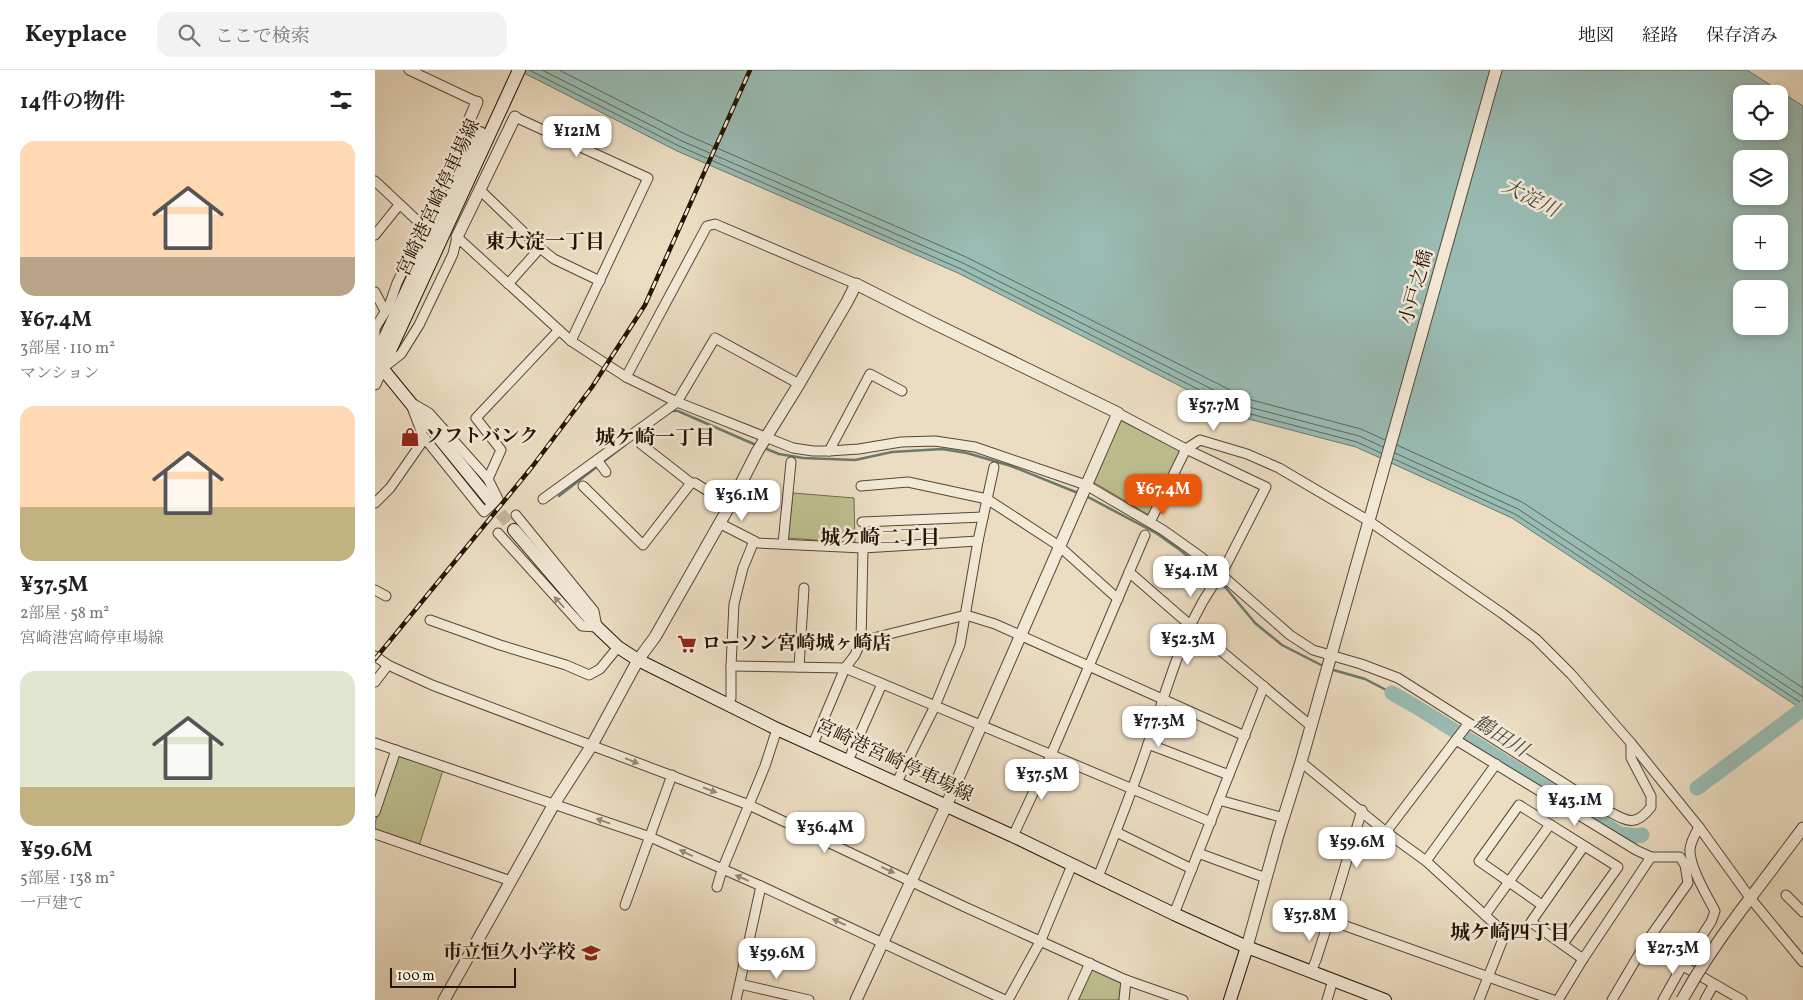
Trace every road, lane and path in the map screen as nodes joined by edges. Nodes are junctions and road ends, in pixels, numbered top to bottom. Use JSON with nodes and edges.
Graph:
{"nodes":[{"id":1,"x":409,"y":70,"type":"edge"},
{"id":2,"x":509,"y":70,"type":"edge"},
{"id":3,"x":519,"y":70,"type":"edge"},
{"id":4,"x":1496,"y":70,"type":"edge"},
{"id":5,"x":505,"y":90,"type":"junction"},
{"id":6,"x":477,"y":102,"type":"joint"},
{"id":7,"x":515,"y":117,"type":"joint"},
{"id":8,"x":375,"y":181,"type":"edge"},
{"id":9,"x":480,"y":190,"type":"junction"},
{"id":10,"x":399,"y":205,"type":"junction"},
{"id":11,"x":424,"y":227,"type":"junction"},
{"id":12,"x":375,"y":234,"type":"edge"},
{"id":13,"x":457,"y":237,"type":"junction"},
{"id":14,"x":540,"y":248,"type":"junction"},
{"id":15,"x":600,"y":281,"type":"junction"},
{"id":16,"x":508,"y":284,"type":"junction"},
{"id":17,"x":856,"y":284,"type":"junction"},
{"id":18,"x":375,"y":292,"type":"edge"},
{"id":19,"x":385,"y":311,"type":"junction"},
{"id":20,"x":559,"y":330,"type":"junction"},
{"id":21,"x":571,"y":341,"type":"junction"},
{"id":22,"x":375,"y":345,"type":"edge"},
{"id":23,"x":377,"y":363,"type":"edge"},
{"id":24,"x":625,"y":377,"type":"junction"},
{"id":25,"x":375,"y":384,"type":"edge"},
{"id":26,"x":799,"y":384,"type":"junction"},
{"id":27,"x":901,"y":391,"type":"dead end"},
{"id":28,"x":409,"y":402,"type":"junction"},
{"id":29,"x":677,"y":402,"type":"junction"},
{"id":30,"x":1118,"y":413,"type":"junction"},
{"id":31,"x":425,"y":438,"type":"junction"},
{"id":32,"x":767,"y":438,"type":"junction"},
{"id":33,"x":641,"y":444,"type":"dead end"},
{"id":34,"x":1186,"y":449,"type":"junction"},
{"id":35,"x":829,"y":451,"type":"junction"},
{"id":36,"x":597,"y":460,"type":"junction"},
{"id":37,"x":791,"y":462,"type":"dead end"},
{"id":38,"x":994,"y":467,"type":"dead end"},
{"id":39,"x":606,"y":472,"type":"dead end"},
{"id":40,"x":488,"y":480,"type":"junction"},
{"id":41,"x":691,"y":483,"type":"junction"},
{"id":42,"x":1086,"y":485,"type":"junction"},
{"id":43,"x":583,"y":486,"type":"dead end"},
{"id":44,"x":861,"y":486,"type":"dead end"},
{"id":45,"x":489,"y":499,"type":"tunnel mouth"},
{"id":46,"x":543,"y":499,"type":"dead end"},
{"id":47,"x":987,"y":499,"type":"junction"},
{"id":48,"x":375,"y":503,"type":"edge"},
{"id":49,"x":729,"y":505,"type":"junction"},
{"id":50,"x":516,"y":516,"type":"dead end"},
{"id":51,"x":983,"y":517,"type":"junction"},
{"id":52,"x":1370,"y":517,"type":"junction"},
{"id":53,"x":862,"y":522,"type":"dead end"},
{"id":54,"x":1150,"y":522,"type":"junction"},
{"id":55,"x":719,"y":523,"type":"junction"},
{"id":56,"x":514,"y":530,"type":"tunnel mouth"},
{"id":57,"x":498,"y":533,"type":"dead end"},
{"id":58,"x":1145,"y":535,"type":"dead end"},
{"id":59,"x":754,"y":541,"type":"junction"},
{"id":60,"x":978,"y":541,"type":"junction"},
{"id":61,"x":783,"y":544,"type":"junction"},
{"id":62,"x":1059,"y":546,"type":"junction"},
{"id":63,"x":863,"y":548,"type":"junction"},
{"id":64,"x":1129,"y":572,"type":"junction"},
{"id":65,"x":1221,"y":573,"type":"junction"},
{"id":66,"x":804,"y":588,"type":"dead end"},
{"id":67,"x":375,"y":590,"type":"edge"},
{"id":68,"x":386,"y":596,"type":"dead end"},
{"id":69,"x":1118,"y":599,"type":"junction"},
{"id":70,"x":966,"y":615,"type":"junction"},
{"id":71,"x":430,"y":620,"type":"dead end"},
{"id":72,"x":1189,"y":625,"type":"junction"},
{"id":73,"x":597,"y":627,"type":"junction"},
{"id":74,"x":1020,"y":636,"type":"junction"},
{"id":75,"x":861,"y":641,"type":"junction"},
{"id":76,"x":618,"y":647,"type":"junction"},
{"id":77,"x":375,"y":656,"type":"edge"},
{"id":78,"x":1331,"y":656,"type":"junction"},
{"id":79,"x":638,"y":660,"type":"junction"},
{"id":80,"x":388,"y":665,"type":"junction"},
{"id":81,"x":731,"y":666,"type":"junction"},
{"id":82,"x":799,"y":667,"type":"junction"},
{"id":83,"x":1089,"y":667,"type":"junction"},
{"id":84,"x":845,"y":668,"type":"junction"},
{"id":85,"x":375,"y":682,"type":"edge"},
{"id":86,"x":882,"y":684,"type":"junction"},
{"id":87,"x":1264,"y":686,"type":"junction"},
{"id":88,"x":1163,"y":700,"type":"junction"},
{"id":89,"x":727,"y":705,"type":"junction"},
{"id":90,"x":935,"y":706,"type":"junction"},
{"id":91,"x":1468,"y":724,"type":"junction"},
{"id":92,"x":981,"y":726,"type":"junction"},
{"id":93,"x":1311,"y":726,"type":"junction"},
{"id":94,"x":777,"y":729,"type":"junction"},
{"id":95,"x":1245,"y":736,"type":"junction"},
{"id":96,"x":1456,"y":740,"type":"junction"},
{"id":97,"x":375,"y":743,"type":"edge"},
{"id":98,"x":1631,"y":743,"type":"junction"},
{"id":99,"x":813,"y":744,"type":"junction"},
{"id":100,"x":1148,"y":744,"type":"junction"},
{"id":101,"x":592,"y":746,"type":"junction"},
{"id":102,"x":396,"y":750,"type":"junction"},
{"id":103,"x":1051,"y":755,"type":"junction"},
{"id":104,"x":848,"y":761,"type":"junction"},
{"id":105,"x":1301,"y":762,"type":"junction"},
{"id":106,"x":1496,"y":764,"type":"junction"},
{"id":107,"x":672,"y":775,"type":"junction"},
{"id":108,"x":1229,"y":775,"type":"junction"},
{"id":109,"x":896,"y":784,"type":"junction"},
{"id":110,"x":1133,"y":789,"type":"junction"},
{"id":111,"x":1219,"y":800,"type":"junction"},
{"id":112,"x":554,"y":804,"type":"junction"},
{"id":113,"x":749,"y":805,"type":"junction"},
{"id":114,"x":946,"y":806,"type":"junction"},
{"id":115,"x":1362,"y":810,"type":"junction"},
{"id":116,"x":375,"y":812,"type":"edge"},
{"id":117,"x":1284,"y":818,"type":"junction"},
{"id":118,"x":1211,"y":822,"type":"junction"},
{"id":119,"x":1549,"y":826,"type":"junction"},
{"id":120,"x":1699,"y":827,"type":"junction"},
{"id":121,"x":1803,"y":828,"type":"edge"},
{"id":122,"x":1116,"y":832,"type":"junction"},
{"id":123,"x":1386,"y":832,"type":"junction"},
{"id":124,"x":375,"y":834,"type":"edge"},
{"id":125,"x":1013,"y":836,"type":"junction"},
{"id":126,"x":650,"y":837,"type":"junction"},
{"id":127,"x":1584,"y":846,"type":"junction"},
{"id":128,"x":1198,"y":853,"type":"junction"},
{"id":129,"x":1651,"y":857,"type":"junction"},
{"id":130,"x":1426,"y":861,"type":"junction"},
{"id":131,"x":1071,"y":865,"type":"junction"},
{"id":132,"x":1192,"y":869,"type":"junction"},
{"id":133,"x":722,"y":870,"type":"junction"},
{"id":134,"x":1098,"y":877,"type":"junction"},
{"id":135,"x":1266,"y":878,"type":"junction"},
{"id":136,"x":1508,"y":880,"type":"junction"},
{"id":137,"x":511,"y":881,"type":"junction"},
{"id":138,"x":911,"y":881,"type":"junction"},
{"id":139,"x":761,"y":886,"type":"junction"},
{"id":140,"x":717,"y":887,"type":"dead end"},
{"id":141,"x":1786,"y":896,"type":"dead end"},
{"id":142,"x":1751,"y":899,"type":"junction"},
{"id":143,"x":625,"y":905,"type":"dead end"},
{"id":144,"x":1542,"y":905,"type":"junction"},
{"id":145,"x":1803,"y":912,"type":"edge"},
{"id":146,"x":1174,"y":914,"type":"junction"},
{"id":147,"x":1485,"y":914,"type":"junction"},
{"id":148,"x":1329,"y":920,"type":"junction"},
{"id":149,"x":1041,"y":940,"type":"junction"},
{"id":150,"x":883,"y":943,"type":"junction"},
{"id":151,"x":1563,"y":944,"type":"junction"},
{"id":152,"x":1645,"y":944,"type":"junction"},
{"id":153,"x":1247,"y":947,"type":"junction"},
{"id":154,"x":1583,"y":960,"type":"junction"},
{"id":155,"x":1803,"y":962,"type":"edge"},
{"id":156,"x":1090,"y":963,"type":"junction"},
{"id":157,"x":1682,"y":966,"type":"junction"},
{"id":158,"x":1311,"y":972,"type":"junction"},
{"id":159,"x":1487,"y":977,"type":"junction"},
{"id":160,"x":1126,"y":980,"type":"junction"},
{"id":161,"x":1333,"y":980,"type":"junction"},
{"id":162,"x":740,"y":984,"type":"junction"},
{"id":163,"x":1713,"y":984,"type":"junction"},
{"id":164,"x":444,"y":1000,"type":"edge"},
{"id":165,"x":736,"y":1000,"type":"edge"},
{"id":166,"x":809,"y":1000,"type":"edge"},
{"id":167,"x":856,"y":1000,"type":"edge"},
{"id":168,"x":1006,"y":1000,"type":"edge"},
{"id":169,"x":1073,"y":1000,"type":"edge"},
{"id":170,"x":1124,"y":1000,"type":"edge"},
{"id":171,"x":1183,"y":1000,"type":"edge"},
{"id":172,"x":1230,"y":1000,"type":"edge"},
{"id":173,"x":1327,"y":1000,"type":"edge"},
{"id":174,"x":1385,"y":1000,"type":"edge"},
{"id":175,"x":1479,"y":1000,"type":"edge"},
{"id":176,"x":1553,"y":1000,"type":"edge"},
{"id":177,"x":1558,"y":1000,"type":"edge"},
{"id":178,"x":1612,"y":1000,"type":"edge"},
{"id":179,"x":1663,"y":1000,"type":"edge"},
{"id":180,"x":1682,"y":1000,"type":"edge"},
{"id":181,"x":1705,"y":1000,"type":"edge"},
{"id":182,"x":1742,"y":1000,"type":"edge"}],
"edges":[{"from":1,"to":6,"type":"street"},
{"from":2,"to":5,"type":"main road","name":"宮崎港宮崎停車場線"},
{"from":3,"to":5,"type":"main road","name":"宮崎港宮崎停車場線"},
{"from":4,"to":52,"type":"street","name":"小戸之橋"},
{"from":5,"to":23,"type":"main road","name":"宮崎港宮崎停車場線"},
{"from":6,"to":11,"type":"street"},
{"from":7,"to":9,"type":"street"},
{"from":7,"to":15,"type":"street"},
{"from":8,"to":10,"type":"street"},
{"from":9,"to":13,"type":"street"},
{"from":9,"to":14,"type":"street"},
{"from":10,"to":11,"type":"street"},
{"from":10,"to":12,"type":"street"},
{"from":11,"to":19,"type":"street"},
{"from":13,"to":16,"type":"street"},
{"from":13,"to":23,"type":"street"},
{"from":14,"to":15,"type":"street"},
{"from":14,"to":16,"type":"street"},
{"from":15,"to":21,"type":"street"},
{"from":16,"to":20,"type":"street"},
{"from":17,"to":24,"type":"street"},
{"from":17,"to":26,"type":"street"},
{"from":17,"to":30,"type":"street"},
{"from":18,"to":19,"type":"street"},
{"from":19,"to":22,"type":"street"},
{"from":20,"to":21,"type":"street"},
{"from":20,"to":40,"type":"street"},
{"from":21,"to":24,"type":"street"},
{"from":23,"to":25,"type":"street"},
{"from":23,"to":28,"type":"main road"},
{"from":24,"to":29,"type":"street"},
{"from":26,"to":29,"type":"street"},
{"from":26,"to":32,"type":"street"},
{"from":27,"to":35,"type":"street"},
{"from":28,"to":31,"type":"street"},
{"from":28,"to":40,"type":"street"},
{"from":28,"to":45,"type":"main road"},
{"from":29,"to":32,"type":"street"},
{"from":29,"to":36,"type":"street"},
{"from":30,"to":34,"type":"street"},
{"from":30,"to":42,"type":"street"},
{"from":31,"to":40,"type":"street"},
{"from":31,"to":48,"type":"street"},
{"from":32,"to":35,"type":"street"},
{"from":32,"to":49,"type":"street"},
{"from":33,"to":41,"type":"street"},
{"from":34,"to":52,"type":"street"},
{"from":34,"to":54,"type":"street"},
{"from":34,"to":65,"type":"street"},
{"from":35,"to":42,"type":"street"},
{"from":36,"to":39,"type":"street"},
{"from":36,"to":46,"type":"street"},
{"from":37,"to":61,"type":"street"},
{"from":38,"to":47,"type":"street"},
{"from":41,"to":43,"type":"street"},
{"from":41,"to":49,"type":"street"},
{"from":42,"to":54,"type":"street"},
{"from":42,"to":62,"type":"street"},
{"from":44,"to":47,"type":"street"},
{"from":47,"to":51,"type":"street"},
{"from":47,"to":62,"type":"street"},
{"from":49,"to":55,"type":"street"},
{"from":50,"to":73,"type":"street"},
{"from":51,"to":53,"type":"street"},
{"from":51,"to":60,"type":"street"},
{"from":52,"to":78,"type":"street","name":"小戸之橋"},
{"from":52,"to":98,"type":"street"},
{"from":54,"to":65,"type":"street"},
{"from":55,"to":59,"type":"street"},
{"from":55,"to":79,"type":"street"},
{"from":56,"to":73,"type":"main road","name":"宮崎港宮崎停車場線"},
{"from":73,"to":57,"type":"street","one_way":true},
{"from":58,"to":64,"type":"street"},
{"from":59,"to":61,"type":"street"},
{"from":59,"to":81,"type":"street"},
{"from":60,"to":63,"type":"street"},
{"from":60,"to":70,"type":"street"},
{"from":61,"to":63,"type":"street"},
{"from":62,"to":69,"type":"street"},
{"from":62,"to":74,"type":"street"},
{"from":63,"to":75,"type":"street"},
{"from":64,"to":69,"type":"street"},
{"from":64,"to":72,"type":"street"},
{"from":65,"to":72,"type":"street"},
{"from":65,"to":78,"type":"street"},
{"from":66,"to":82,"type":"street"},
{"from":67,"to":68,"type":"street"},
{"from":69,"to":83,"type":"street"},
{"from":70,"to":74,"type":"street"},
{"from":70,"to":75,"type":"street"},
{"from":70,"to":90,"type":"street"},
{"from":71,"to":76,"type":"street"},
{"from":72,"to":87,"type":"street"},
{"from":72,"to":88,"type":"street"},
{"from":73,"to":76,"type":"main road","name":"宮崎港宮崎停車場線"},
{"from":74,"to":83,"type":"street"},
{"from":74,"to":92,"type":"street"},
{"from":75,"to":84,"type":"street"},
{"from":76,"to":79,"type":"main road","name":"宮崎港宮崎停車場線"},
{"from":77,"to":80,"type":"street"},
{"from":78,"to":91,"type":"street"},
{"from":78,"to":93,"type":"street","name":"小戸之橋"},
{"from":79,"to":89,"type":"main road","name":"宮崎港宮崎停車場線"},
{"from":79,"to":101,"type":"street"},
{"from":80,"to":85,"type":"street"},
{"from":80,"to":101,"type":"street"},
{"from":81,"to":82,"type":"street"},
{"from":81,"to":89,"type":"street"},
{"from":82,"to":84,"type":"street"},
{"from":83,"to":88,"type":"street"},
{"from":83,"to":103,"type":"street"},
{"from":84,"to":86,"type":"street"},
{"from":84,"to":99,"type":"street"},
{"from":86,"to":90,"type":"street"},
{"from":86,"to":104,"type":"street"},
{"from":87,"to":93,"type":"street"},
{"from":87,"to":95,"type":"street"},
{"from":88,"to":95,"type":"street"},
{"from":88,"to":100,"type":"street"},
{"from":89,"to":94,"type":"main road","name":"宮崎港宮崎停車場線"},
{"from":90,"to":92,"type":"street"},
{"from":90,"to":109,"type":"street"},
{"from":91,"to":96,"type":"street"},
{"from":91,"to":98,"type":"street"},
{"from":92,"to":103,"type":"street"},
{"from":92,"to":114,"type":"street"},
{"from":93,"to":105,"type":"street","name":"小戸之橋"},
{"from":94,"to":99,"type":"main road","name":"宮崎港宮崎停車場線"},
{"from":94,"to":113,"type":"street"},
{"from":95,"to":108,"type":"street"},
{"from":96,"to":106,"type":"street"},
{"from":96,"to":123,"type":"street"},
{"from":97,"to":102,"type":"street"},
{"from":98,"to":120,"type":"street"},
{"from":99,"to":104,"type":"main road","name":"宮崎港宮崎停車場線"},
{"from":100,"to":108,"type":"street"},
{"from":100,"to":110,"type":"street"},
{"from":101,"to":107,"type":"street","one_way":true},
{"from":101,"to":112,"type":"street"},
{"from":102,"to":112,"type":"street"},
{"from":102,"to":116,"type":"street"},
{"from":103,"to":110,"type":"street"},
{"from":103,"to":125,"type":"street"},
{"from":104,"to":109,"type":"main road","name":"宮崎港宮崎停車場線"},
{"from":105,"to":115,"type":"street"},
{"from":105,"to":117,"type":"street","name":"小戸之橋"},
{"from":106,"to":129,"type":"street"},
{"from":106,"to":130,"type":"street"},
{"from":107,"to":113,"type":"street","one_way":true},
{"from":107,"to":126,"type":"street"},
{"from":108,"to":111,"type":"street"},
{"from":109,"to":114,"type":"main road","name":"宮崎港宮崎停車場線"},
{"from":110,"to":118,"type":"street"},
{"from":110,"to":122,"type":"street"},
{"from":111,"to":117,"type":"street"},
{"from":111,"to":118,"type":"street"},
{"from":126,"to":112,"type":"street","one_way":true},
{"from":112,"to":137,"type":"street"},
{"from":113,"to":133,"type":"street"},
{"from":113,"to":138,"type":"street","one_way":true},
{"from":114,"to":125,"type":"main road","name":"宮崎港宮崎停車場線"},
{"from":114,"to":138,"type":"street"},
{"from":115,"to":123,"type":"street"},
{"from":115,"to":148,"type":"street"},
{"from":117,"to":135,"type":"street","name":"小戸之橋"},
{"from":118,"to":128,"type":"street"},
{"from":119,"to":127,"type":"street"},
{"from":119,"to":136,"type":"street"},
{"from":119,"to":136,"type":"street"},
{"from":120,"to":142,"type":"street"},
{"from":120,"to":157,"type":"street"},
{"from":121,"to":142,"type":"street"},
{"from":122,"to":132,"type":"street"},
{"from":122,"to":134,"type":"street"},
{"from":123,"to":130,"type":"street"},
{"from":124,"to":137,"type":"street"},
{"from":125,"to":131,"type":"main road","name":"宮崎港宮崎停車場線"},
{"from":133,"to":126,"type":"street","one_way":true},
{"from":126,"to":143,"type":"street"},
{"from":127,"to":144,"type":"street"},
{"from":127,"to":151,"type":"street"},
{"from":128,"to":132,"type":"street"},
{"from":128,"to":135,"type":"street"},
{"from":129,"to":152,"type":"street"},
{"from":129,"to":154,"type":"street"},
{"from":130,"to":147,"type":"street"},
{"from":131,"to":134,"type":"main road","name":"宮崎港宮崎停車場線"},
{"from":131,"to":149,"type":"street"},
{"from":132,"to":146,"type":"street"},
{"from":139,"to":133,"type":"street","one_way":true},
{"from":133,"to":140,"type":"street"},
{"from":134,"to":146,"type":"main road","name":"宮崎港宮崎停車場線"},
{"from":135,"to":153,"type":"street","name":"小戸之橋"},
{"from":136,"to":144,"type":"street"},
{"from":136,"to":147,"type":"street"},
{"from":137,"to":164,"type":"street"},
{"from":138,"to":149,"type":"street"},
{"from":138,"to":150,"type":"street"},
{"from":150,"to":139,"type":"street","one_way":true},
{"from":139,"to":162,"type":"street"},
{"from":141,"to":145,"type":"street"},
{"from":142,"to":155,"type":"street"},
{"from":142,"to":180,"type":"street","bridge":true},
{"from":144,"to":151,"type":"street"},
{"from":146,"to":153,"type":"main road","name":"宮崎港宮崎停車場線"},
{"from":147,"to":159,"type":"street"},
{"from":148,"to":158,"type":"street"},
{"from":148,"to":159,"type":"street"},
{"from":149,"to":156,"type":"street"},
{"from":149,"to":168,"type":"street"},
{"from":150,"to":167,"type":"street"},
{"from":150,"to":168,"type":"street"},
{"from":151,"to":154,"type":"street"},
{"from":152,"to":157,"type":"street"},
{"from":152,"to":178,"type":"street"},
{"from":153,"to":158,"type":"main road","name":"宮崎港宮崎停車場線"},
{"from":153,"to":172,"type":"main road"},
{"from":154,"to":177,"type":"street"},
{"from":156,"to":160,"type":"street"},
{"from":156,"to":169,"type":"street"},
{"from":157,"to":163,"type":"street"},
{"from":157,"to":179,"type":"street"},
{"from":158,"to":161,"type":"main road","name":"宮崎港宮崎停車場線"},
{"from":159,"to":175,"type":"street"},
{"from":159,"to":176,"type":"street"},
{"from":160,"to":170,"type":"street"},
{"from":160,"to":171,"type":"street"},
{"from":161,"to":173,"type":"street"},
{"from":161,"to":174,"type":"main road","name":"宮崎港宮崎停車場線"},
{"from":162,"to":165,"type":"street"},
{"from":162,"to":166,"type":"street"},
{"from":163,"to":181,"type":"street"},
{"from":163,"to":182,"type":"street"}]}
